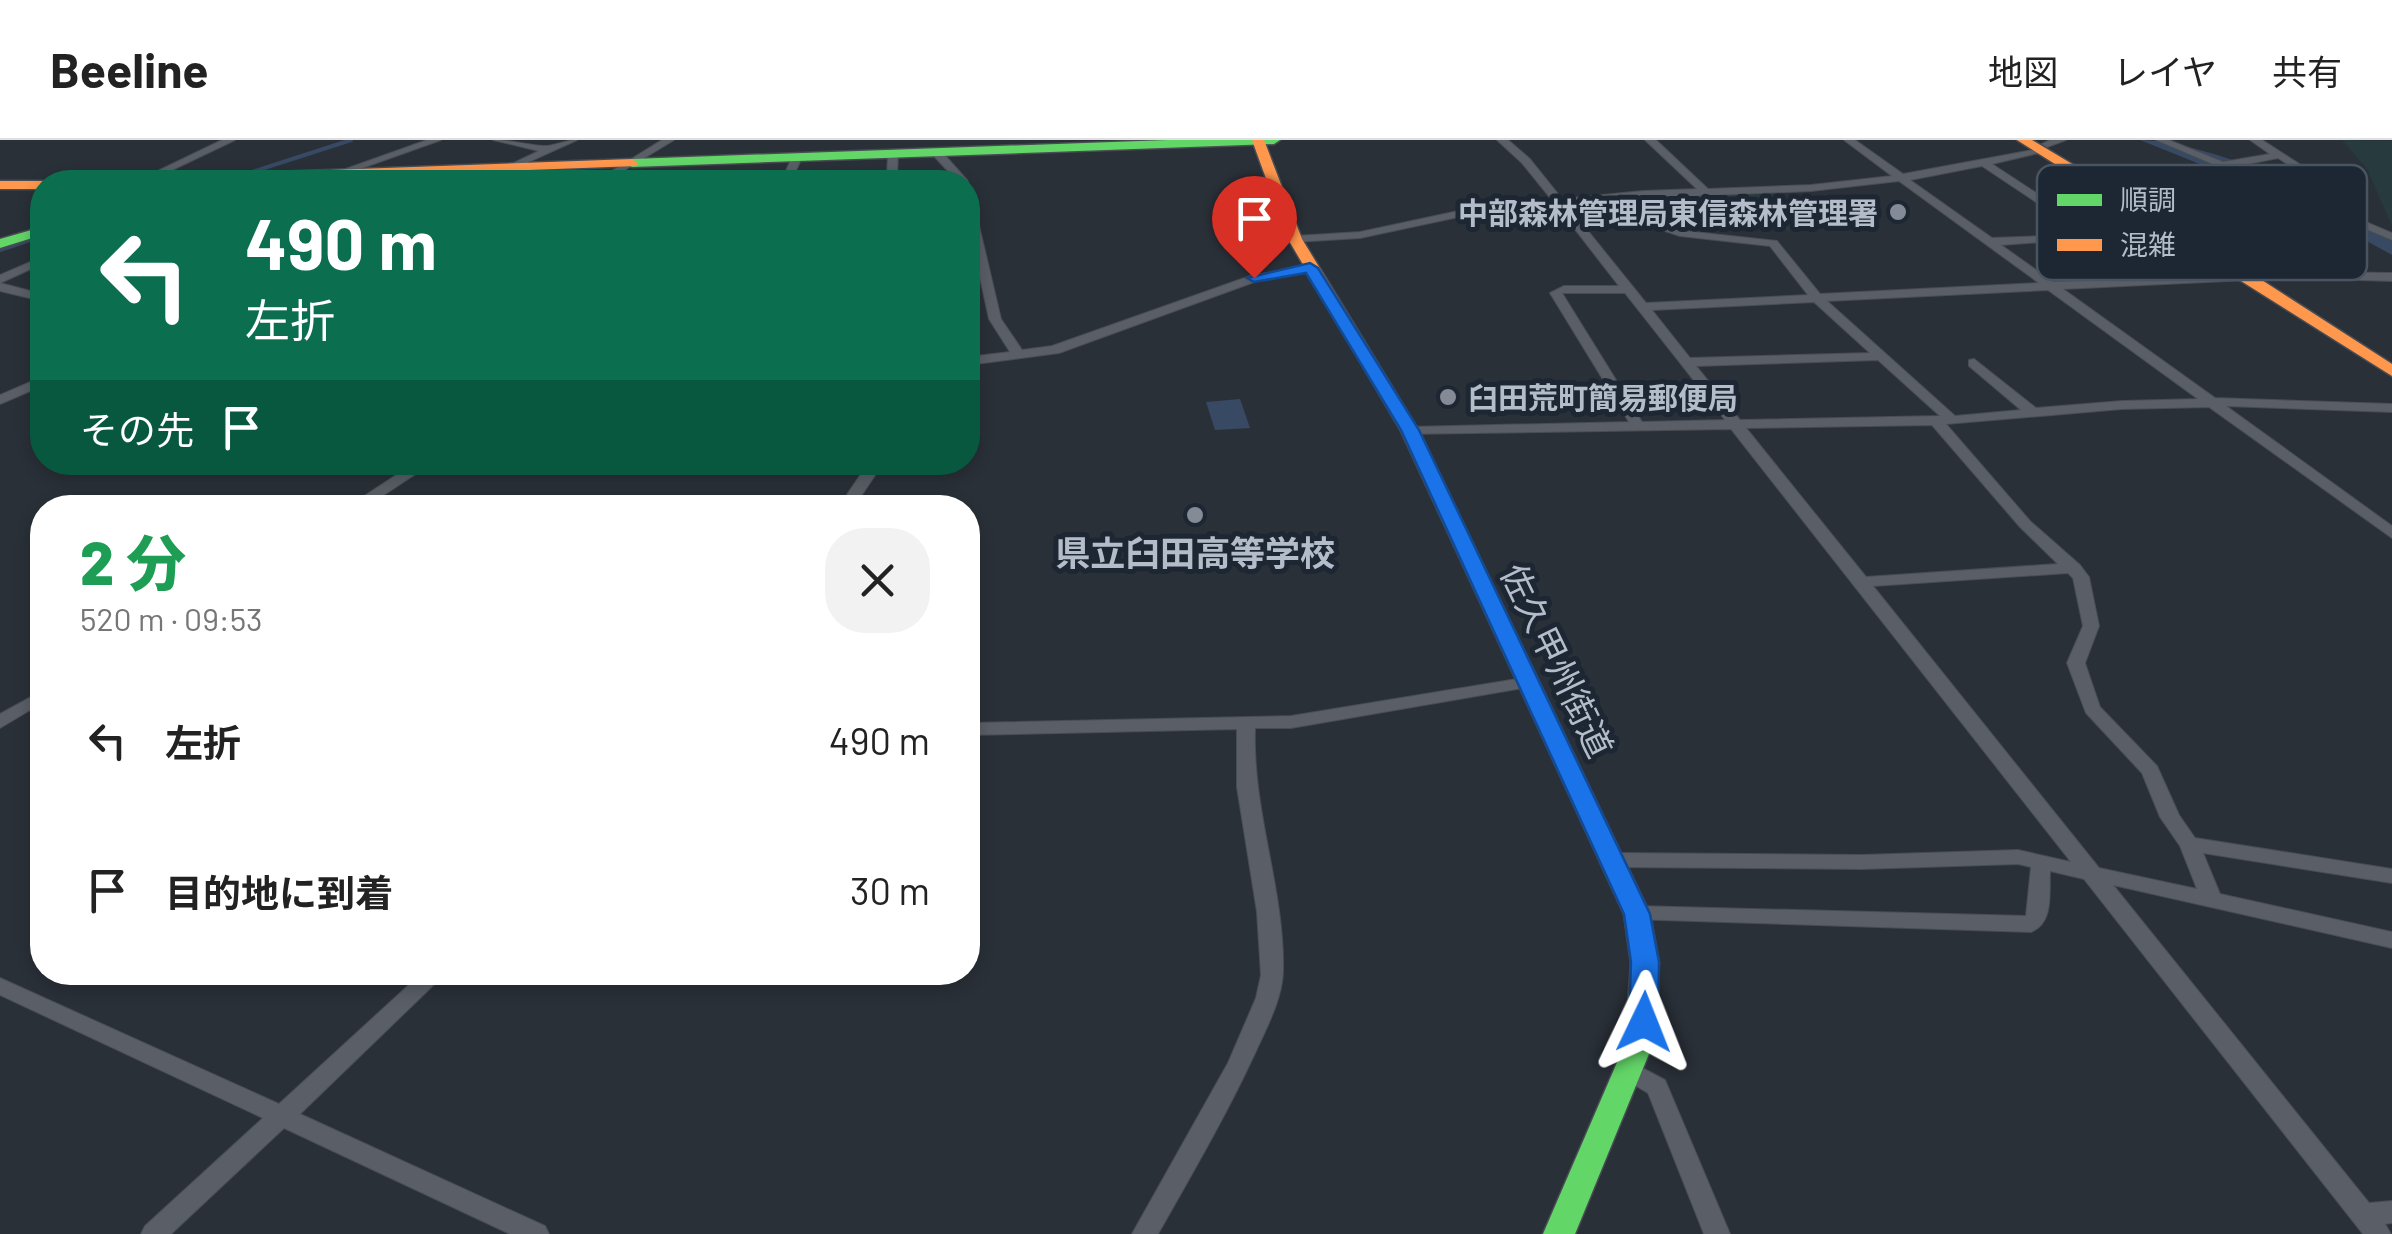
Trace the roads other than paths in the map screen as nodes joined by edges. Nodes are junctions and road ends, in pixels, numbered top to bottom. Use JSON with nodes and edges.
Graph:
{"nodes":[{"id":1,"x":230,"y":140,"type":"edge"},
{"id":2,"x":436,"y":140,"type":"edge"},
{"id":3,"x":498,"y":140,"type":"edge"},
{"id":4,"x":572,"y":140,"type":"edge"},
{"id":5,"x":669,"y":140,"type":"edge"},
{"id":6,"x":1258,"y":140,"type":"edge"},
{"id":7,"x":1274,"y":140,"type":"edge"},
{"id":8,"x":1502,"y":140,"type":"edge"},
{"id":9,"x":1650,"y":140,"type":"edge"},
{"id":10,"x":1849,"y":140,"type":"edge"},
{"id":11,"x":2161,"y":140,"type":"edge"},
{"id":12,"x":2255,"y":140,"type":"edge"},
{"id":13,"x":2042,"y":143,"type":"edge"},
{"id":14,"x":1056,"y":144,"type":"edge"},
{"id":15,"x":550,"y":150,"type":"junction"},
{"id":16,"x":937,"y":153,"type":"junction"},
{"id":17,"x":894,"y":154,"type":"junction"},
{"id":18,"x":2280,"y":155,"type":"junction"},
{"id":19,"x":797,"y":158,"type":"junction"},
{"id":20,"x":624,"y":164,"type":"junction"},
{"id":21,"x":1986,"y":164,"type":"junction"},
{"id":22,"x":2077,"y":165,"type":"edge"},
{"id":23,"x":2225,"y":165,"type":"joint"},
{"id":24,"x":2294,"y":165,"type":"edge"},
{"id":25,"x":510,"y":168,"type":"junction"},
{"id":26,"x":166,"y":170,"type":"edge"},
{"id":27,"x":351,"y":170,"type":"edge"},
{"id":28,"x":453,"y":170,"type":"edge"},
{"id":29,"x":505,"y":170,"type":"edge"},
{"id":30,"x":616,"y":170,"type":"edge"},
{"id":31,"x":792,"y":170,"type":"edge"},
{"id":32,"x":893,"y":170,"type":"edge"},
{"id":33,"x":953,"y":170,"type":"edge"},
{"id":34,"x":1902,"y":178,"type":"junction"},
{"id":35,"x":30,"y":184,"type":"edge"},
{"id":36,"x":0,"y":185,"type":"edge"},
{"id":37,"x":1704,"y":190,"type":"junction"},
{"id":38,"x":1614,"y":198,"type":"junction"},
{"id":39,"x":2037,"y":198,"type":"edge"},
{"id":40,"x":1561,"y":204,"type":"junction"},
{"id":41,"x":2367,"y":226,"type":"edge"},
{"id":42,"x":30,"y":235,"type":"edge"},
{"id":43,"x":2392,"y":237,"type":"edge"},
{"id":44,"x":2037,"y":239,"type":"edge"},
{"id":45,"x":1295,"y":240,"type":"junction"},
{"id":46,"x":1989,"y":242,"type":"junction"},
{"id":47,"x":0,"y":244,"type":"edge"},
{"id":48,"x":980,"y":253,"type":"edge"},
{"id":49,"x":30,"y":265,"type":"edge"},
{"id":50,"x":1310,"y":268,"type":"junction"},
{"id":51,"x":2037,"y":277,"type":"edge"},
{"id":52,"x":2367,"y":277,"type":"edge"},
{"id":53,"x":2392,"y":277,"type":"edge"},
{"id":54,"x":0,"y":279,"type":"edge"},
{"id":55,"x":2041,"y":280,"type":"edge"},
{"id":56,"x":2162,"y":280,"type":"edge"},
{"id":57,"x":2260,"y":280,"type":"edge"},
{"id":58,"x":2261,"y":280,"type":"edge"},
{"id":59,"x":2048,"y":285,"type":"junction"},
{"id":60,"x":0,"y":287,"type":"edge"},
{"id":61,"x":1628,"y":289,"type":"junction"},
{"id":62,"x":30,"y":295,"type":"edge"},
{"id":63,"x":1817,"y":298,"type":"junction"},
{"id":64,"x":1641,"y":307,"type":"junction"},
{"id":65,"x":1019,"y":356,"type":"junction"},
{"id":66,"x":1882,"y":356,"type":"junction"},
{"id":67,"x":2392,"y":357,"type":"edge"},
{"id":68,"x":980,"y":361,"type":"edge"},
{"id":69,"x":1685,"y":362,"type":"junction"},
{"id":70,"x":1974,"y":364,"type":"dead end"},
{"id":71,"x":2392,"y":371,"type":"edge"},
{"id":72,"x":30,"y":386,"type":"edge"},
{"id":73,"x":0,"y":400,"type":"edge"},
{"id":74,"x":2211,"y":403,"type":"junction"},
{"id":75,"x":2392,"y":408,"type":"edge"},
{"id":76,"x":2032,"y":412,"type":"junction"},
{"id":77,"x":1944,"y":420,"type":"junction"},
{"id":78,"x":1738,"y":427,"type":"junction"},
{"id":79,"x":1639,"y":428,"type":"junction"},
{"id":80,"x":1410,"y":430,"type":"junction"},
{"id":81,"x":406,"y":475,"type":"edge"},
{"id":82,"x":373,"y":495,"type":"edge"},
{"id":83,"x":2392,"y":533,"type":"edge"},
{"id":84,"x":2074,"y":568,"type":"junction"},
{"id":85,"x":1861,"y":582,"type":"junction"},
{"id":86,"x":1529,"y":682,"type":"junction"},
{"id":87,"x":30,"y":703,"type":"edge"},
{"id":88,"x":0,"y":722,"type":"edge"},
{"id":89,"x":1246,"y":724,"type":"junction"},
{"id":90,"x":980,"y":729,"type":"edge"},
{"id":91,"x":2189,"y":844,"type":"junction"},
{"id":92,"x":1615,"y":860,"type":"junction"},
{"id":93,"x":2041,"y":860,"type":"junction"},
{"id":94,"x":2090,"y":870,"type":"junction"},
{"id":95,"x":2392,"y":876,"type":"edge"},
{"id":96,"x":2212,"y":901,"type":"junction"},
{"id":97,"x":1637,"y":914,"type":"junction"},
{"id":98,"x":2392,"y":940,"type":"edge"},
{"id":99,"x":423,"y":985,"type":"edge"},
{"id":100,"x":0,"y":986,"type":"edge"},
{"id":101,"x":1631,"y":1071,"type":"junction"},
{"id":102,"x":281,"y":1117,"type":"junction"},
{"id":103,"x":2392,"y":1212,"type":"edge"},
{"id":104,"x":2370,"y":1225,"type":"edge"},
{"id":105,"x":154,"y":1234,"type":"edge"},
{"id":106,"x":536,"y":1234,"type":"edge"},
{"id":107,"x":1145,"y":1234,"type":"edge"},
{"id":108,"x":1559,"y":1234,"type":"edge"},
{"id":109,"x":1717,"y":1234,"type":"edge"}],
"edges":[{"from":1,"to":26,"type":"street"},
{"from":2,"to":27,"type":"street"},
{"from":3,"to":15,"type":"street"},
{"from":4,"to":15,"type":"street"},
{"from":5,"to":20,"type":"street"},
{"from":6,"to":7,"type":"main road"},
{"from":6,"to":14,"type":"main road"},
{"from":6,"to":45,"type":"main road","name":"佐久甲州街道"},
{"from":8,"to":40,"type":"street"},
{"from":9,"to":37,"type":"street"},
{"from":10,"to":34,"type":"street"},
{"from":11,"to":23,"type":"street"},
{"from":12,"to":18,"type":"street"},
{"from":13,"to":21,"type":"street"},
{"from":13,"to":22,"type":"main road"},
{"from":14,"to":16,"type":"main road"},
{"from":15,"to":25,"type":"street"},
{"from":16,"to":17,"type":"main road"},
{"from":16,"to":33,"type":"street"},
{"from":17,"to":19,"type":"main road"},
{"from":17,"to":32,"type":"street"},
{"from":18,"to":23,"type":"street"},
{"from":18,"to":24,"type":"street"},
{"from":19,"to":20,"type":"main road"},
{"from":19,"to":31,"type":"street"},
{"from":20,"to":25,"type":"main road"},
{"from":20,"to":30,"type":"street"},
{"from":21,"to":34,"type":"street"},
{"from":21,"to":39,"type":"street"},
{"from":25,"to":28,"type":"main road"},
{"from":25,"to":29,"type":"street"},
{"from":34,"to":37,"type":"street"},
{"from":34,"to":46,"type":"street"},
{"from":35,"to":36,"type":"main road"},
{"from":37,"to":38,"type":"street"},
{"from":38,"to":40,"type":"street"},
{"from":38,"to":63,"type":"street"},
{"from":40,"to":45,"type":"street"},
{"from":40,"to":61,"type":"street"},
{"from":41,"to":43,"type":"street"},
{"from":42,"to":47,"type":"main road"},
{"from":44,"to":46,"type":"street"},
{"from":45,"to":50,"type":"main road","name":"佐久甲州街道"},
{"from":46,"to":51,"type":"street"},
{"from":48,"to":65,"type":"street"},
{"from":49,"to":54,"type":"street"},
{"from":50,"to":65,"type":"street"},
{"from":50,"to":80,"type":"main road","name":"佐久甲州街道"},
{"from":52,"to":53,"type":"street"},
{"from":55,"to":59,"type":"street"},
{"from":56,"to":59,"type":"street"},
{"from":57,"to":71,"type":"main road"},
{"from":58,"to":67,"type":"main road"},
{"from":59,"to":63,"type":"street"},
{"from":59,"to":74,"type":"street"},
{"from":60,"to":62,"type":"street"},
{"from":61,"to":64,"type":"street"},
{"from":61,"to":79,"type":"street"},
{"from":63,"to":64,"type":"street"},
{"from":63,"to":66,"type":"street"},
{"from":64,"to":69,"type":"street"},
{"from":65,"to":68,"type":"street"},
{"from":66,"to":69,"type":"street"},
{"from":66,"to":77,"type":"street"},
{"from":69,"to":78,"type":"street"},
{"from":70,"to":76,"type":"street"},
{"from":72,"to":73,"type":"street"},
{"from":74,"to":75,"type":"street"},
{"from":74,"to":76,"type":"street"},
{"from":74,"to":83,"type":"street"},
{"from":76,"to":77,"type":"street"},
{"from":77,"to":78,"type":"street"},
{"from":77,"to":84,"type":"street"},
{"from":78,"to":79,"type":"street"},
{"from":78,"to":85,"type":"street"},
{"from":79,"to":80,"type":"street"},
{"from":80,"to":86,"type":"main road","name":"佐久甲州街道"},
{"from":81,"to":82,"type":"street"},
{"from":84,"to":85,"type":"street"},
{"from":84,"to":91,"type":"street"},
{"from":85,"to":94,"type":"street"},
{"from":86,"to":89,"type":"street"},
{"from":86,"to":92,"type":"main road","name":"佐久甲州街道"},
{"from":87,"to":88,"type":"street"},
{"from":89,"to":90,"type":"street"},
{"from":89,"to":107,"type":"street"},
{"from":91,"to":95,"type":"street"},
{"from":91,"to":96,"type":"street"},
{"from":92,"to":93,"type":"street"},
{"from":92,"to":97,"type":"main road","name":"佐久甲州街道"},
{"from":93,"to":94,"type":"street"},
{"from":93,"to":97,"type":"street"},
{"from":94,"to":96,"type":"street"},
{"from":94,"to":104,"type":"street"},
{"from":96,"to":98,"type":"street"},
{"from":97,"to":101,"type":"main road","name":"佐久甲州街道"},
{"from":99,"to":102,"type":"street"},
{"from":100,"to":102,"type":"street"},
{"from":101,"to":108,"type":"main road","name":"佐久甲州街道"},
{"from":101,"to":109,"type":"street"},
{"from":102,"to":105,"type":"street"},
{"from":102,"to":106,"type":"street"},
{"from":103,"to":104,"type":"street"}]}
